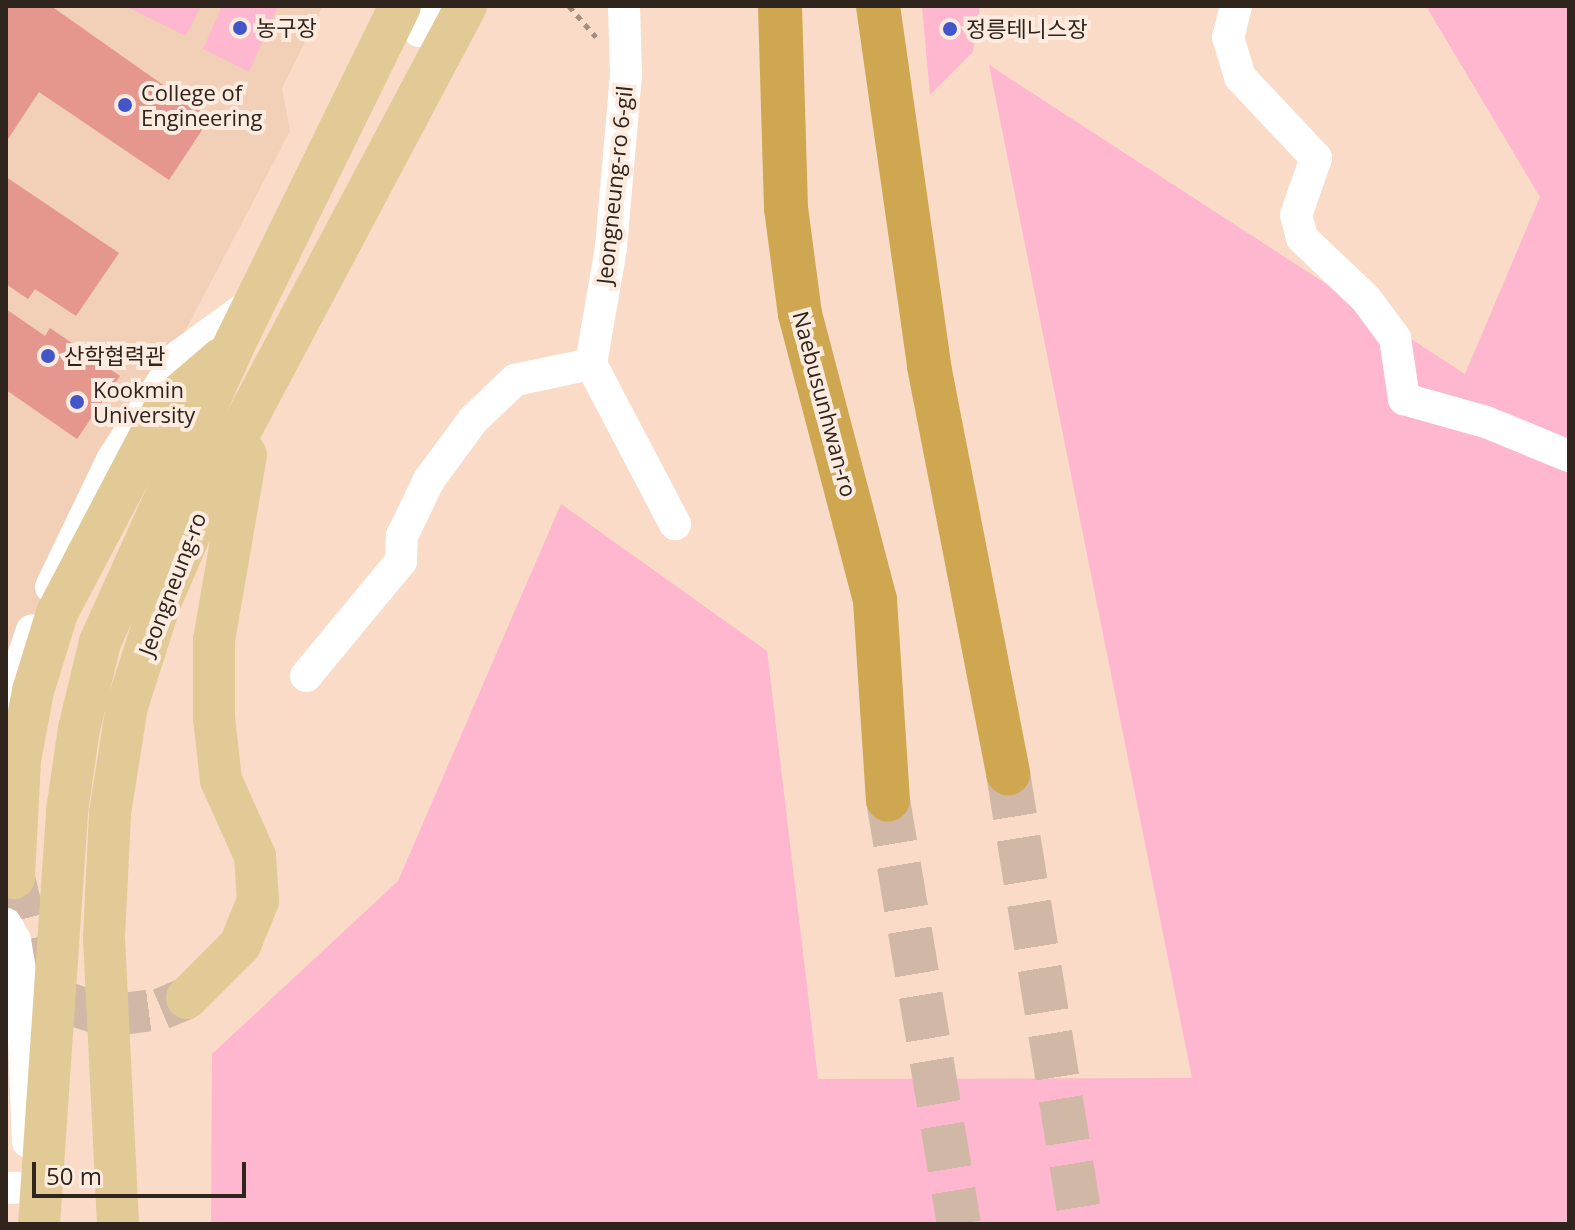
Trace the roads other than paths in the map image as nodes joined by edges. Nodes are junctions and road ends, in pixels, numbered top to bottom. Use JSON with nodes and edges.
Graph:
{"nodes":[{"id":1,"x":466,"y":6,"type":"edge"},
{"id":2,"x":624,"y":6,"type":"edge"},
{"id":3,"x":780,"y":6,"type":"edge"},
{"id":4,"x":878,"y":6,"type":"edge"},
{"id":5,"x":1236,"y":6,"type":"edge"},
{"id":6,"x":418,"y":12,"type":"edge"},
{"id":7,"x":334,"y":255,"type":"junction"},
{"id":8,"x":256,"y":300,"type":"junction"},
{"id":9,"x":232,"y":349,"type":"junction"},
{"id":10,"x":591,"y":364,"type":"junction"},
{"id":11,"x":250,"y":414,"type":"junction"},
{"id":12,"x":1569,"y":456,"type":"edge"},
{"id":13,"x":675,"y":524,"type":"dead end"},
{"id":14,"x":306,"y":676,"type":"dead end"},
{"id":15,"x":7,"y":698,"type":"edge"},
{"id":16,"x":1008,"y":773,"type":"tunnel mouth"},
{"id":17,"x":888,"y":800,"type":"tunnel mouth"},
{"id":18,"x":14,"y":878,"type":"dead end"},
{"id":19,"x":6,"y":924,"type":"edge"},
{"id":20,"x":187,"y":998,"type":"tunnel mouth"},
{"id":21,"x":25,"y":1199,"type":"edge"},
{"id":22,"x":29,"y":1224,"type":"edge"},
{"id":23,"x":118,"y":1224,"type":"edge"}],
"edges":[{"from":1,"to":7,"type":"main road","name":"Jeongneung-ro"},
{"from":2,"to":10,"type":"street","name":"Jeongneung-ro 6-gil"},
{"from":3,"to":17,"type":"highway","name":"Naebusunhwan-ro"},
{"from":4,"to":16,"type":"highway"},
{"from":5,"to":12,"type":"street"},
{"from":6,"to":7,"type":"main road"},
{"from":6,"to":8,"type":"main road","name":"Jeongneung-ro"},
{"from":7,"to":11,"type":"main road","name":"Jeongneung-ro"},
{"from":8,"to":9,"type":"main road","name":"Jeongneung-ro"},
{"from":8,"to":15,"type":"street","name":"Jeongneung-ro"},
{"from":9,"to":18,"type":"main road"},
{"from":9,"to":21,"type":"main road","name":"Jeongneung-ro"},
{"from":10,"to":13,"type":"street"},
{"from":10,"to":14,"type":"street"},
{"from":11,"to":20,"type":"main road"},
{"from":11,"to":23,"type":"main road","name":"Jeongneung-ro"},
{"from":19,"to":21,"type":"street","name":"Jeongneung-ro"},
{"from":21,"to":22,"type":"street","name":"Jeongneung-ro"}]}
